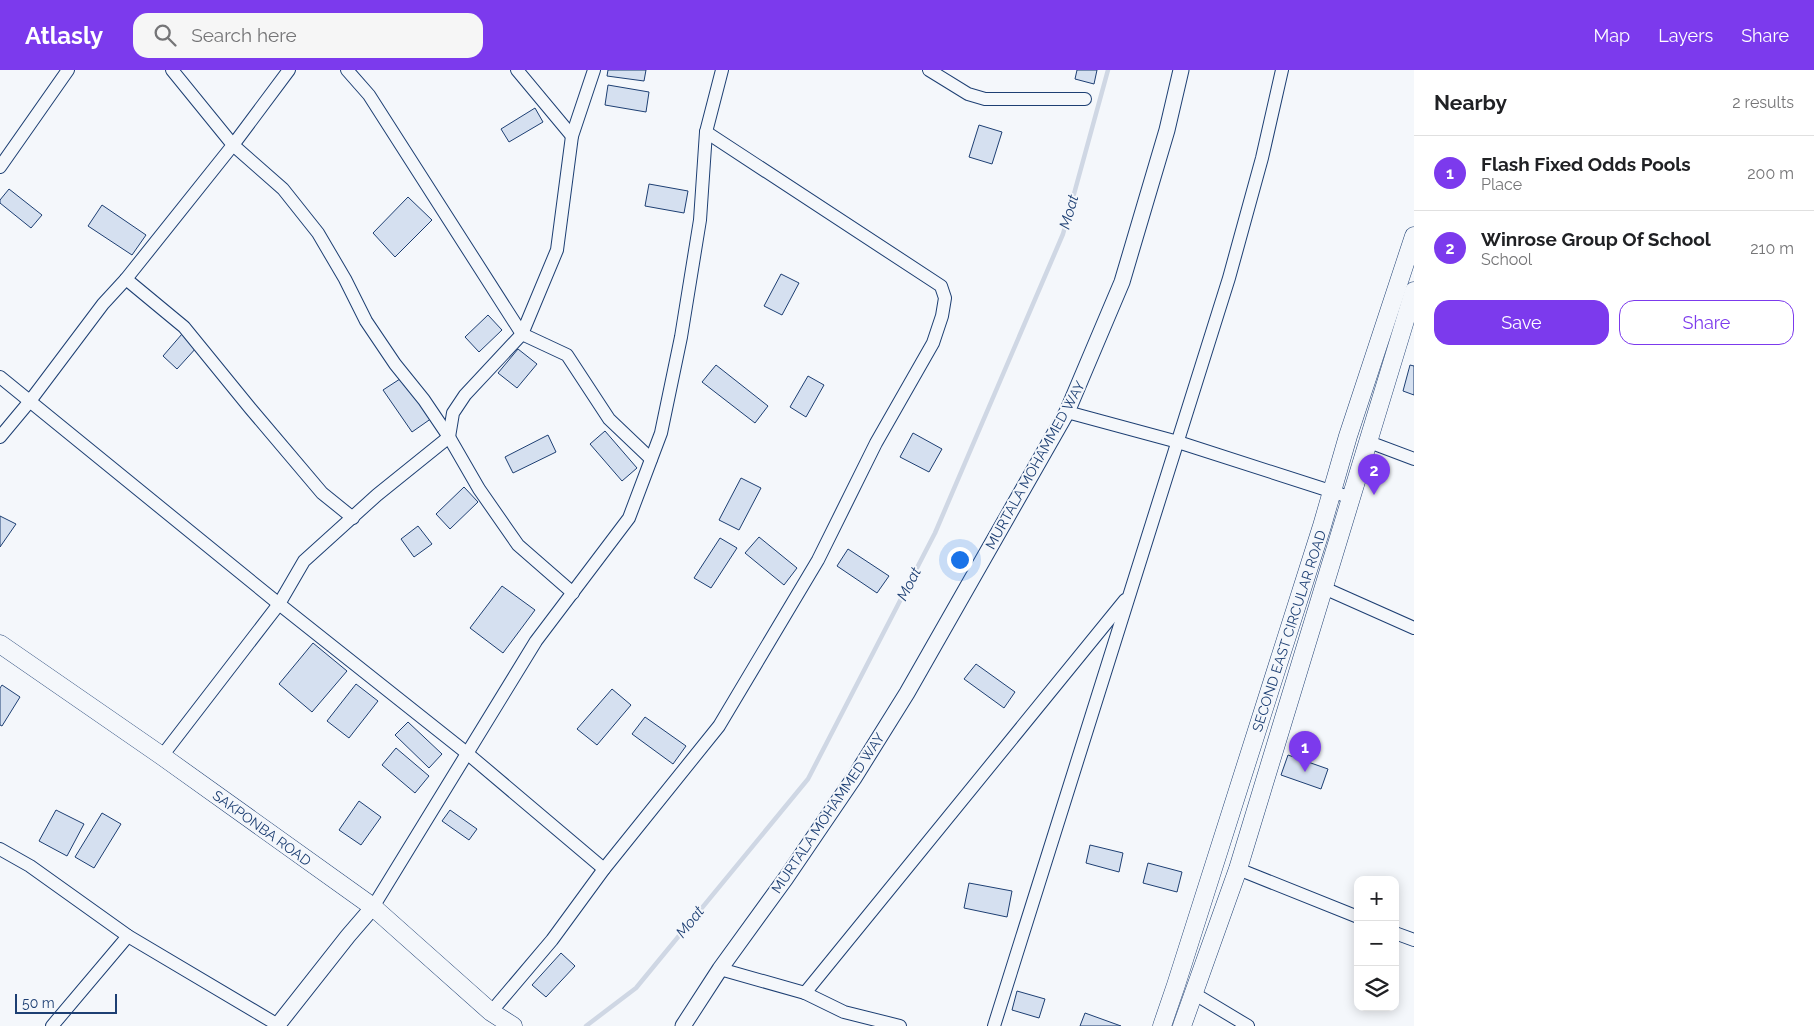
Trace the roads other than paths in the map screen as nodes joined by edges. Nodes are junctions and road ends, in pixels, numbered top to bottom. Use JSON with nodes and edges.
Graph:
{"nodes":[{"id":1,"x":68,"y":70,"type":"edge"},
{"id":2,"x":172,"y":70,"type":"edge"},
{"id":3,"x":289,"y":70,"type":"edge"},
{"id":4,"x":347,"y":70,"type":"edge"},
{"id":5,"x":517,"y":70,"type":"edge"},
{"id":6,"x":594,"y":70,"type":"edge"},
{"id":7,"x":722,"y":70,"type":"edge"},
{"id":8,"x":929,"y":70,"type":"edge"},
{"id":9,"x":1181,"y":70,"type":"edge"},
{"id":10,"x":1282,"y":70,"type":"edge"},
{"id":11,"x":1085,"y":99,"type":"dead end"},
{"id":12,"x":706,"y":132,"type":"junction"},
{"id":13,"x":572,"y":136,"type":"junction"},
{"id":14,"x":233,"y":145,"type":"junction"},
{"id":15,"x":0,"y":167,"type":"edge"},
{"id":16,"x":1414,"y":236,"type":"edge"},
{"id":17,"x":126,"y":279,"type":"junction"},
{"id":18,"x":1414,"y":294,"type":"edge"},
{"id":19,"x":522,"y":334,"type":"junction"},
{"id":20,"x":0,"y":377,"type":"edge"},
{"id":21,"x":30,"y":401,"type":"junction"},
{"id":22,"x":1067,"y":412,"type":"junction"},
{"id":23,"x":0,"y":437,"type":"edge"},
{"id":24,"x":449,"y":437,"type":"junction"},
{"id":25,"x":1178,"y":442,"type":"junction"},
{"id":26,"x":1369,"y":442,"type":"junction"},
{"id":27,"x":651,"y":459,"type":"junction"},
{"id":28,"x":1414,"y":459,"type":"edge"},
{"id":29,"x":1332,"y":492,"type":"junction"},
{"id":30,"x":1352,"y":498,"type":"junction"},
{"id":31,"x":353,"y":518,"type":"junction"},
{"id":32,"x":1324,"y":588,"type":"junction"},
{"id":33,"x":573,"y":593,"type":"junction"},
{"id":34,"x":1130,"y":594,"type":"junction"},
{"id":35,"x":279,"y":604,"type":"junction"},
{"id":36,"x":1414,"y":628,"type":"edge"},
{"id":37,"x":0,"y":644,"type":"edge"},
{"id":38,"x":468,"y":754,"type":"junction"},
{"id":39,"x":162,"y":756,"type":"junction"},
{"id":40,"x":0,"y":848,"type":"edge"},
{"id":41,"x":604,"y":869,"type":"junction"},
{"id":42,"x":1238,"y":869,"type":"junction"},
{"id":43,"x":374,"y":907,"type":"junction"},
{"id":44,"x":1354,"y":915,"type":"edge"},
{"id":45,"x":1399,"y":934,"type":"edge"},
{"id":46,"x":128,"y":936,"type":"junction"},
{"id":47,"x":1414,"y":940,"type":"edge"},
{"id":48,"x":720,"y":968,"type":"junction"},
{"id":49,"x":805,"y":993,"type":"junction"},
{"id":50,"x":1193,"y":993,"type":"junction"},
{"id":51,"x":490,"y":1012,"type":"junction"},
{"id":52,"x":52,"y":1026,"type":"edge"},
{"id":53,"x":278,"y":1026,"type":"edge"},
{"id":54,"x":513,"y":1026,"type":"edge"},
{"id":55,"x":683,"y":1026,"type":"edge"},
{"id":56,"x":900,"y":1026,"type":"edge"},
{"id":57,"x":994,"y":1026,"type":"edge"},
{"id":58,"x":1162,"y":1026,"type":"edge"},
{"id":59,"x":1182,"y":1026,"type":"edge"},
{"id":60,"x":1248,"y":1026,"type":"edge"}],
"edges":[{"from":1,"to":15,"type":"street"},
{"from":2,"to":14,"type":"street"},
{"from":3,"to":14,"type":"street"},
{"from":4,"to":19,"type":"street"},
{"from":5,"to":13,"type":"street"},
{"from":6,"to":13,"type":"street"},
{"from":7,"to":12,"type":"street"},
{"from":8,"to":11,"type":"street"},
{"from":9,"to":22,"type":"street","name":"MURTALA MOHAMMED WAY"},
{"from":10,"to":25,"type":"street"},
{"from":12,"to":27,"type":"street"},
{"from":12,"to":41,"type":"street"},
{"from":13,"to":19,"type":"street"},
{"from":14,"to":17,"type":"street"},
{"from":14,"to":24,"type":"street"},
{"from":16,"to":29,"type":"main road","name":"SECOND EAST CIRCULAR ROAD"},
{"from":17,"to":21,"type":"street"},
{"from":17,"to":31,"type":"street"},
{"from":18,"to":26,"type":"main road","name":"SECOND EAST CIRCULAR ROAD"},
{"from":19,"to":24,"type":"street"},
{"from":19,"to":27,"type":"street"},
{"from":20,"to":21,"type":"street"},
{"from":21,"to":23,"type":"street"},
{"from":21,"to":35,"type":"street"},
{"from":22,"to":25,"type":"street"},
{"from":22,"to":48,"type":"street","name":"MURTALA MOHAMMED WAY"},
{"from":24,"to":31,"type":"street"},
{"from":24,"to":33,"type":"street"},
{"from":25,"to":29,"type":"street"},
{"from":25,"to":34,"type":"street"},
{"from":26,"to":28,"type":"street"},
{"from":26,"to":30,"type":"main road","name":"SECOND EAST CIRCULAR ROAD"},
{"from":27,"to":33,"type":"street"},
{"from":29,"to":30,"type":"street"},
{"from":29,"to":58,"type":"main road","name":"SECOND EAST CIRCULAR ROAD"},
{"from":30,"to":32,"type":"main road","name":"SECOND EAST CIRCULAR ROAD"},
{"from":31,"to":35,"type":"street"},
{"from":32,"to":36,"type":"street"},
{"from":32,"to":42,"type":"main road","name":"SECOND EAST CIRCULAR ROAD"},
{"from":33,"to":38,"type":"street"},
{"from":34,"to":49,"type":"street"},
{"from":34,"to":57,"type":"street"},
{"from":35,"to":38,"type":"street"},
{"from":35,"to":39,"type":"street"},
{"from":37,"to":39,"type":"main road","name":"SAKPONBA ROAD"},
{"from":38,"to":41,"type":"street"},
{"from":38,"to":43,"type":"street"},
{"from":39,"to":43,"type":"main road","name":"SAKPONBA ROAD"},
{"from":40,"to":46,"type":"street"},
{"from":41,"to":51,"type":"street"},
{"from":42,"to":44,"type":"street"},
{"from":42,"to":50,"type":"main road","name":"SECOND EAST CIRCULAR ROAD"},
{"from":43,"to":51,"type":"main road","name":"SAKPONBA ROAD"},
{"from":43,"to":53,"type":"street"},
{"from":45,"to":47,"type":"street"},
{"from":46,"to":52,"type":"street"},
{"from":46,"to":53,"type":"street"},
{"from":48,"to":49,"type":"street"},
{"from":48,"to":55,"type":"street","name":"MURTALA MOHAMMED WAY"},
{"from":49,"to":56,"type":"street"},
{"from":50,"to":59,"type":"main road","name":"SECOND EAST CIRCULAR ROAD"},
{"from":50,"to":60,"type":"street"},
{"from":51,"to":54,"type":"main road","name":"SAKPONBA ROAD"}]}
